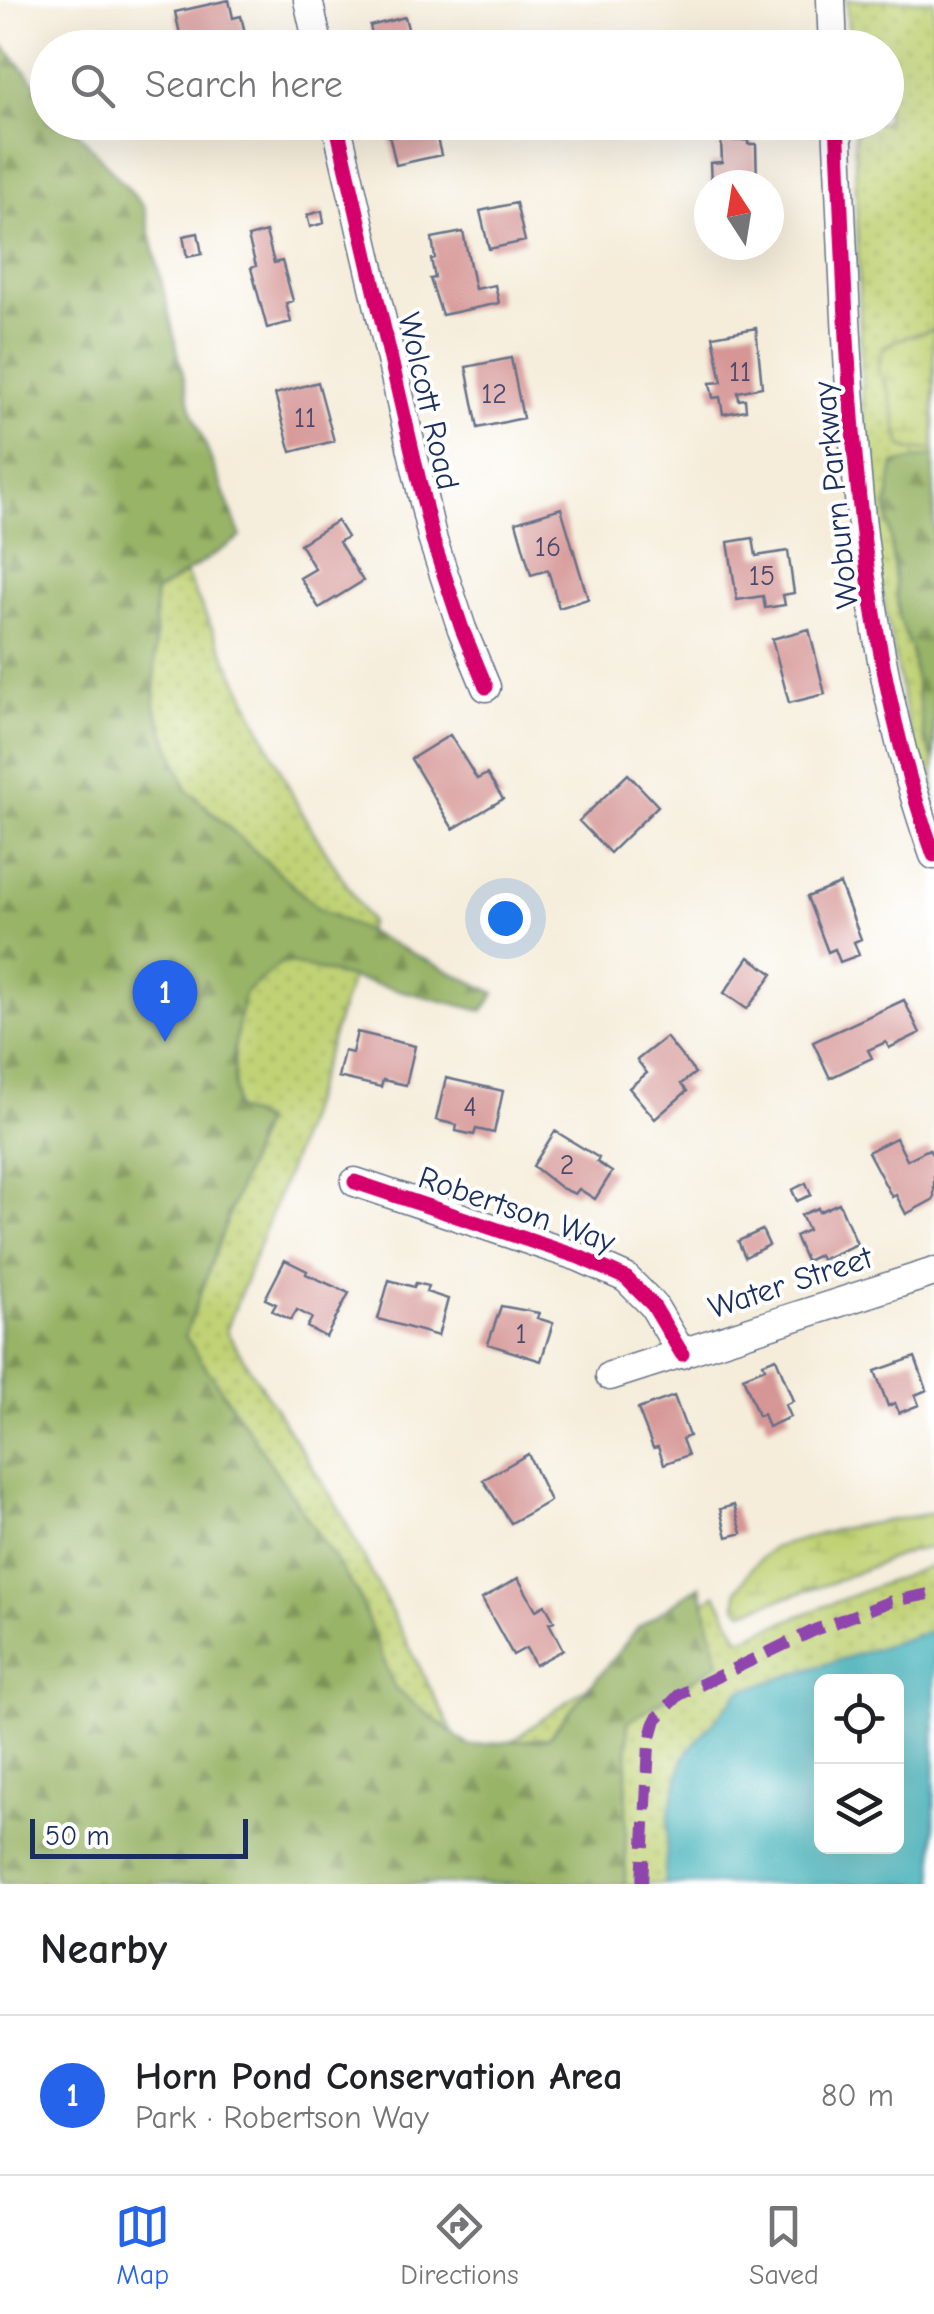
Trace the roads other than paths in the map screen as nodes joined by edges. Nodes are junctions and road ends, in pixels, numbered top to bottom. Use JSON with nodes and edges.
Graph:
{"nodes":[{"id":1,"x":308,"y":0,"type":"edge"},
{"id":2,"x":831,"y":0,"type":"edge"},
{"id":3,"x":315,"y":30,"type":"edge"},
{"id":4,"x":832,"y":30,"type":"edge"},
{"id":5,"x":340,"y":140,"type":"edge"},
{"id":6,"x":838,"y":140,"type":"edge"},
{"id":7,"x":486,"y":687,"type":"dead end"},
{"id":8,"x":934,"y":855,"type":"edge"},
{"id":9,"x":355,"y":1182,"type":"dead end"},
{"id":10,"x":934,"y":1272,"type":"edge"},
{"id":11,"x":682,"y":1354,"type":"junction"},
{"id":12,"x":610,"y":1376,"type":"dead end"}],
"edges":[{"from":1,"to":3,"type":"street"},
{"from":2,"to":4,"type":"street"},
{"from":5,"to":7,"type":"street","name":"Wolcott Road"},
{"from":6,"to":8,"type":"street","name":"Woburn Parkway"},
{"from":9,"to":11,"type":"street","name":"Robertson Way"},
{"from":10,"to":11,"type":"street","name":"Water Street"},
{"from":11,"to":12,"type":"street","name":"Water Street"}]}
